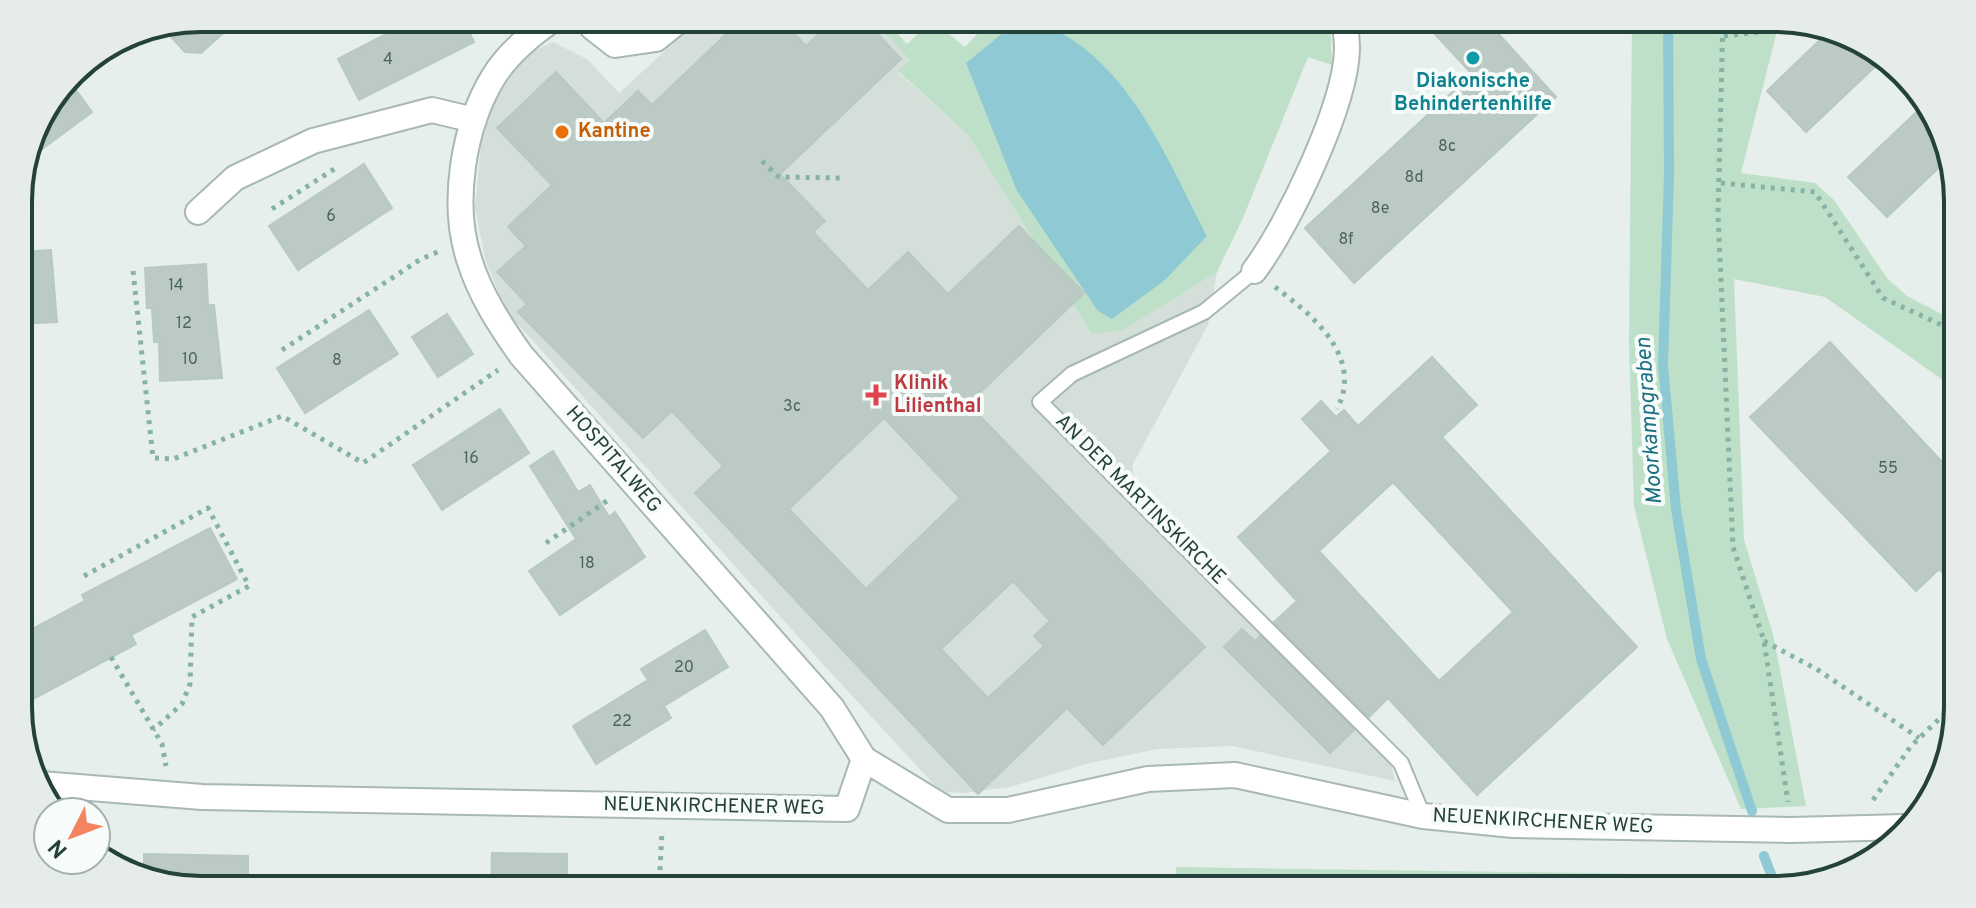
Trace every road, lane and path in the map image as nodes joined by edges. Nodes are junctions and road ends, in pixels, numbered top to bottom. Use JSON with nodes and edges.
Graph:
{"nodes":[{"id":1,"x":535,"y":32,"type":"edge"},
{"id":2,"x":598,"y":32,"type":"edge"},
{"id":3,"x":665,"y":32,"type":"edge"},
{"id":4,"x":1346,"y":32,"type":"edge"},
{"id":5,"x":1724,"y":32,"type":"edge"},
{"id":6,"x":1760,"y":32,"type":"edge"},
{"id":7,"x":1724,"y":36,"type":"junction"},
{"id":8,"x":474,"y":120,"type":"junction"},
{"id":9,"x":762,"y":161,"type":"dead end"},
{"id":10,"x":843,"y":178,"type":"dead end"},
{"id":11,"x":1721,"y":183,"type":"junction"},
{"id":12,"x":198,"y":212,"type":"dead end"},
{"id":13,"x":466,"y":240,"type":"junction"},
{"id":14,"x":133,"y":271,"type":"dead end"},
{"id":15,"x":1254,"y":271,"type":"junction"},
{"id":16,"x":1944,"y":326,"type":"edge"},
{"id":17,"x":282,"y":350,"type":"dead end"},
{"id":18,"x":521,"y":355,"type":"junction"},
{"id":19,"x":1337,"y":409,"type":"dead end"},
{"id":20,"x":633,"y":483,"type":"junction"},
{"id":21,"x":546,"y":543,"type":"dead end"},
{"id":22,"x":84,"y":576,"type":"dead end"},
{"id":23,"x":1764,"y":641,"type":"junction"},
{"id":24,"x":111,"y":657,"type":"dead end"},
{"id":25,"x":1944,"y":714,"type":"edge"},
{"id":26,"x":153,"y":730,"type":"junction"},
{"id":27,"x":1919,"y":738,"type":"junction"},
{"id":28,"x":864,"y":759,"type":"junction"},
{"id":29,"x":51,"y":785,"type":"edge"},
{"id":30,"x":172,"y":795,"type":"junction"},
{"id":31,"x":664,"y":806,"type":"junction"},
{"id":32,"x":1423,"y":816,"type":"junction"},
{"id":33,"x":1895,"y":827,"type":"edge"},
{"id":34,"x":1853,"y":828,"type":"junction"},
{"id":35,"x":1792,"y":830,"type":"junction"},
{"id":36,"x":660,"y":876,"type":"edge"}],
"edges":[{"from":1,"to":8,"type":"street","name":"HOSPITALWEG"},
{"from":2,"to":3,"type":"street"},
{"from":4,"to":15,"type":"street","name":"AN DER MARTINSKIRCHE"},
{"from":5,"to":7,"type":"path"},
{"from":6,"to":7,"type":"path"},
{"from":7,"to":11,"type":"path"},
{"from":8,"to":12,"type":"street"},
{"from":8,"to":13,"type":"street","name":"HOSPITALWEG"},
{"from":9,"to":10,"type":"path"},
{"from":11,"to":16,"type":"path"},
{"from":11,"to":23,"type":"path"},
{"from":13,"to":17,"type":"path"},
{"from":13,"to":18,"type":"street","name":"HOSPITALWEG"},
{"from":14,"to":18,"type":"path"},
{"from":15,"to":19,"type":"path"},
{"from":15,"to":32,"type":"lane","name":"AN DER MARTINSKIRCHE"},
{"from":18,"to":20,"type":"street","name":"HOSPITALWEG"},
{"from":20,"to":21,"type":"path"},
{"from":20,"to":28,"type":"street","name":"HOSPITALWEG"},
{"from":22,"to":26,"type":"path"},
{"from":23,"to":27,"type":"path"},
{"from":23,"to":35,"type":"path"},
{"from":24,"to":26,"type":"path"},
{"from":25,"to":27,"type":"path"},
{"from":26,"to":30,"type":"path"},
{"from":27,"to":34,"type":"path"},
{"from":28,"to":31,"type":"street","name":"NEUENKIRCHENER WEG"},
{"from":28,"to":32,"type":"street","name":"NEUENKIRCHENER WEG"},
{"from":29,"to":30,"type":"street","name":"NEUENKIRCHENER WEG"},
{"from":30,"to":31,"type":"street","name":"NEUENKIRCHENER WEG"},
{"from":31,"to":36,"type":"path"},
{"from":32,"to":35,"type":"street","name":"NEUENKIRCHENER WEG"},
{"from":33,"to":34,"type":"street","name":"NEUENKIRCHENER WEG"},
{"from":34,"to":35,"type":"street","name":"NEUENKIRCHENER WEG"}]}
